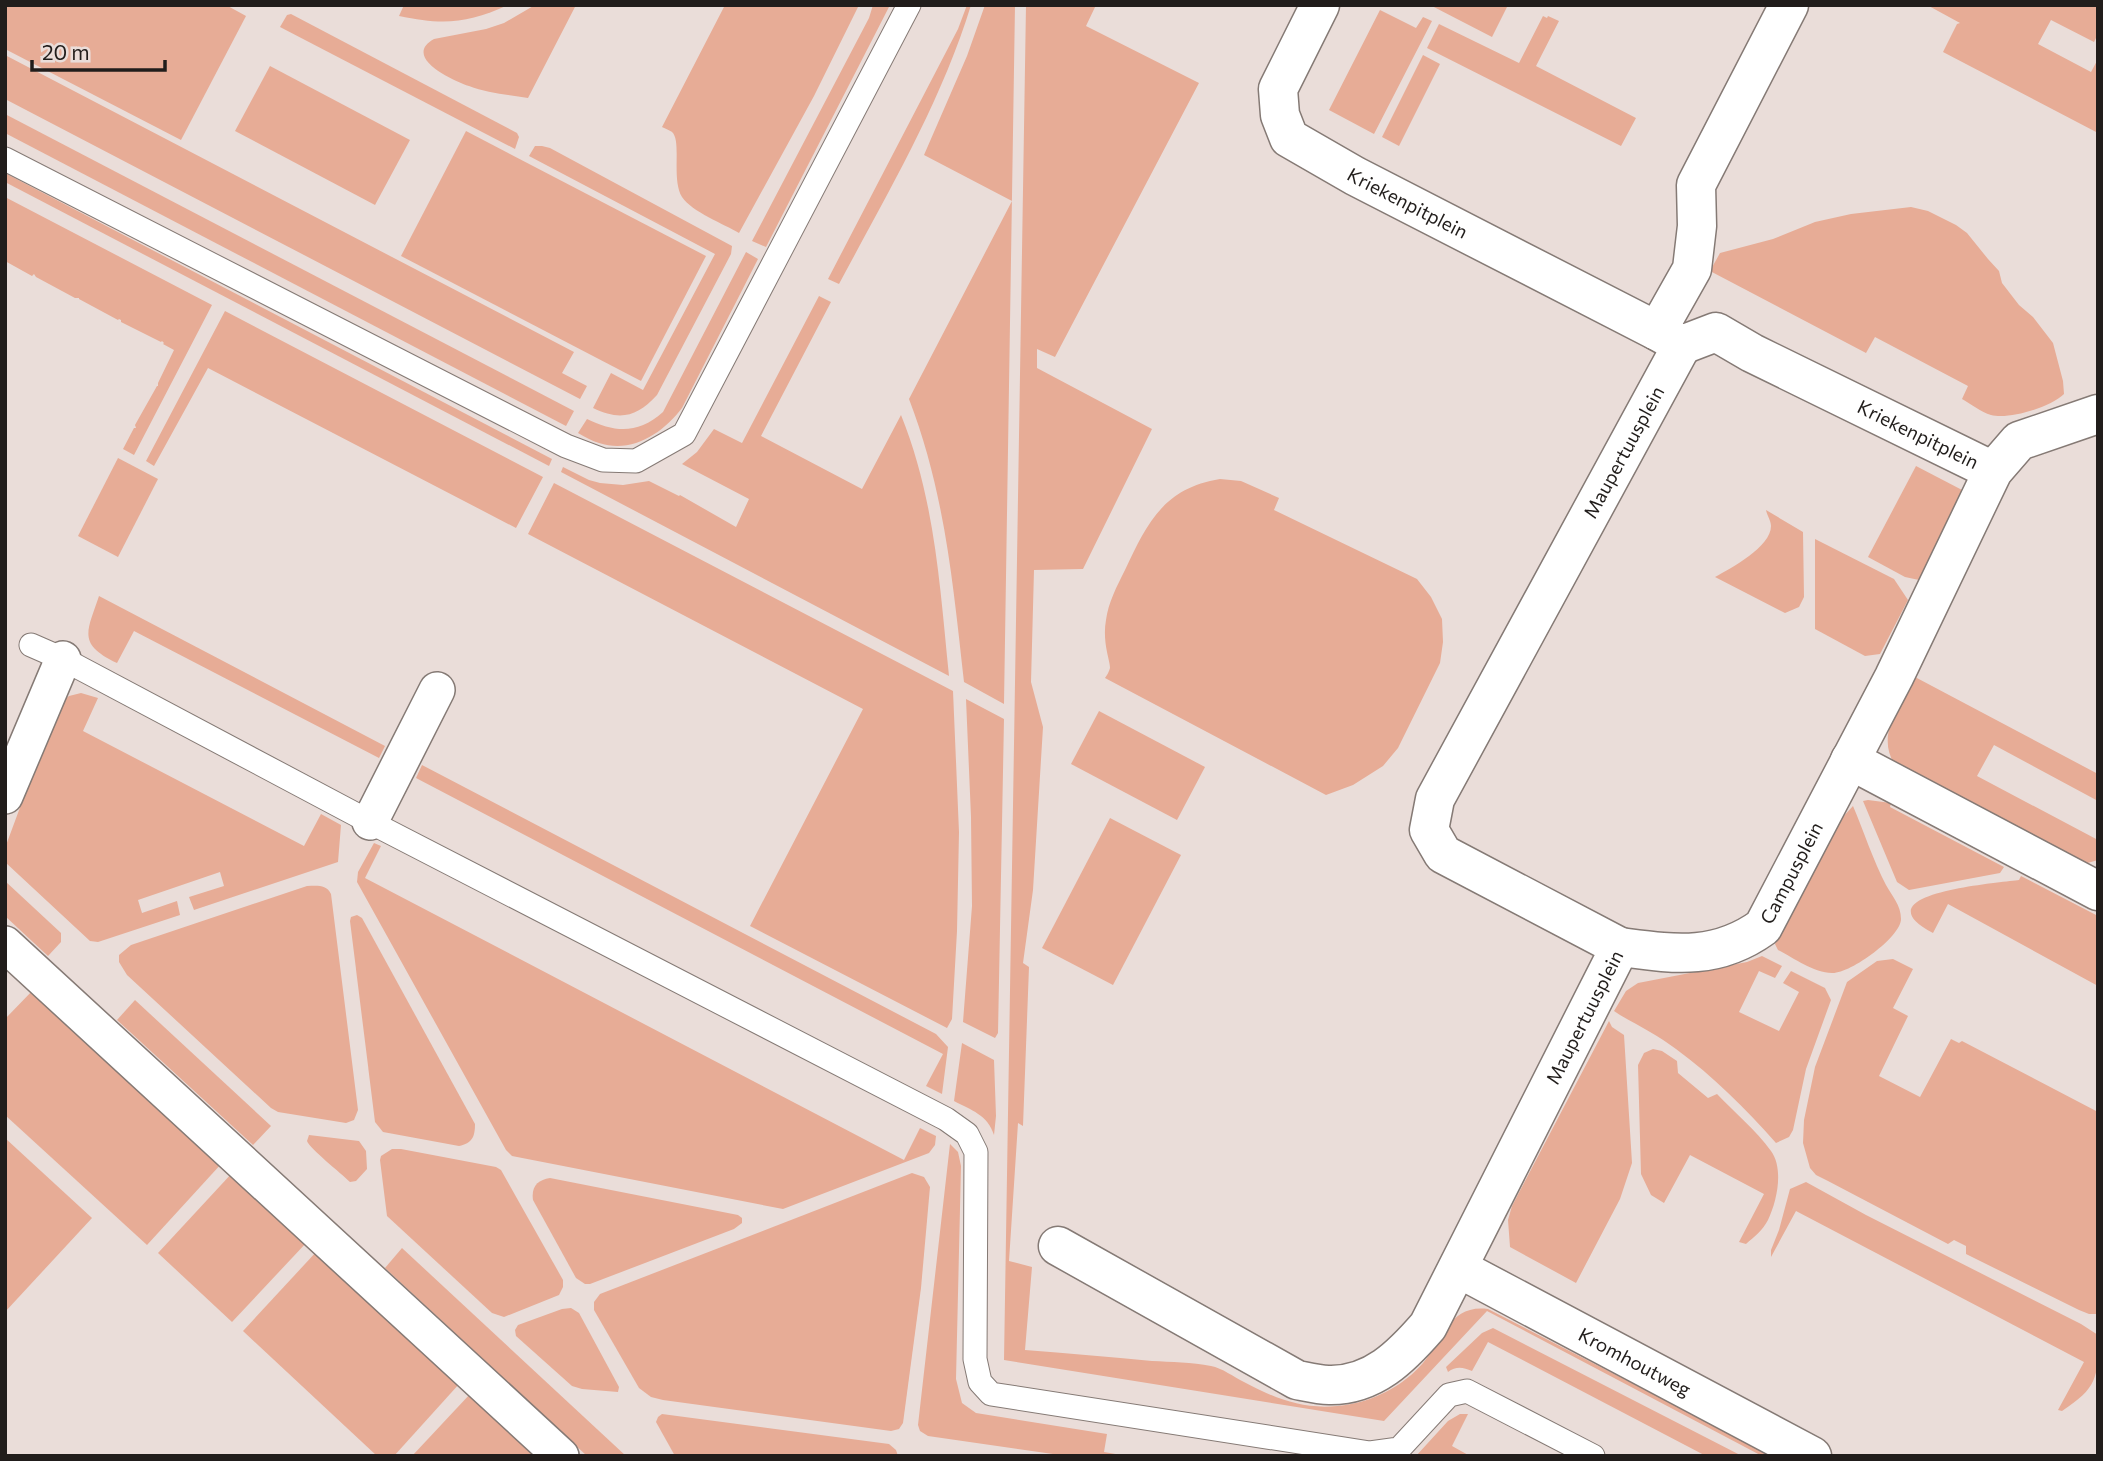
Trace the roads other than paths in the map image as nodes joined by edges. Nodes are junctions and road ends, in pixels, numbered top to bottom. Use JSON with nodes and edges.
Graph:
{"nodes":[{"id":1,"x":909,"y":5,"type":"edge"},
{"id":2,"x":1320,"y":5,"type":"edge"},
{"id":3,"x":1789,"y":5,"type":"edge"},
{"id":4,"x":5,"y":159,"type":"edge"},
{"id":5,"x":1669,"y":338,"type":"junction"},
{"id":6,"x":2098,"y":414,"type":"edge"},
{"id":7,"x":1993,"y":471,"type":"junction"},
{"id":8,"x":31,"y":645,"type":"dead end"},
{"id":9,"x":63,"y":659,"type":"junction"},
{"id":10,"x":437,"y":691,"type":"dead end"},
{"id":11,"x":1850,"y":760,"type":"junction"},
{"id":12,"x":5,"y":796,"type":"edge"},
{"id":13,"x":370,"y":822,"type":"junction"},
{"id":14,"x":2098,"y":891,"type":"edge"},
{"id":15,"x":5,"y":944,"type":"edge"},
{"id":16,"x":1620,"y":947,"type":"junction"},
{"id":17,"x":1058,"y":1246,"type":"dead end"},
{"id":18,"x":1458,"y":1268,"type":"junction"},
{"id":19,"x":561,"y":1456,"type":"edge"},
{"id":20,"x":1593,"y":1456,"type":"edge"},
{"id":21,"x":1812,"y":1456,"type":"edge"}],
"edges":[{"from":1,"to":4,"type":"lane"},
{"from":2,"to":5,"type":"street","name":"Kriekenpitplein"},
{"from":3,"to":5,"type":"street"},
{"from":5,"to":7,"type":"street","name":"Kriekenpitplein"},
{"from":5,"to":16,"type":"street","name":"Maupertuusplein"},
{"from":6,"to":7,"type":"street","name":"Campusplein"},
{"from":7,"to":11,"type":"street","name":"Campusplein"},
{"from":8,"to":9,"type":"lane"},
{"from":9,"to":12,"type":"street"},
{"from":9,"to":13,"type":"lane"},
{"from":10,"to":13,"type":"street"},
{"from":11,"to":14,"type":"street"},
{"from":11,"to":16,"type":"street","name":"Campusplein"},
{"from":13,"to":20,"type":"lane"},
{"from":15,"to":19,"type":"street"},
{"from":16,"to":18,"type":"street","name":"Maupertuusplein"},
{"from":17,"to":18,"type":"street","name":"Maupertuusplein"},
{"from":18,"to":21,"type":"street","name":"Kromhoutweg"}]}
